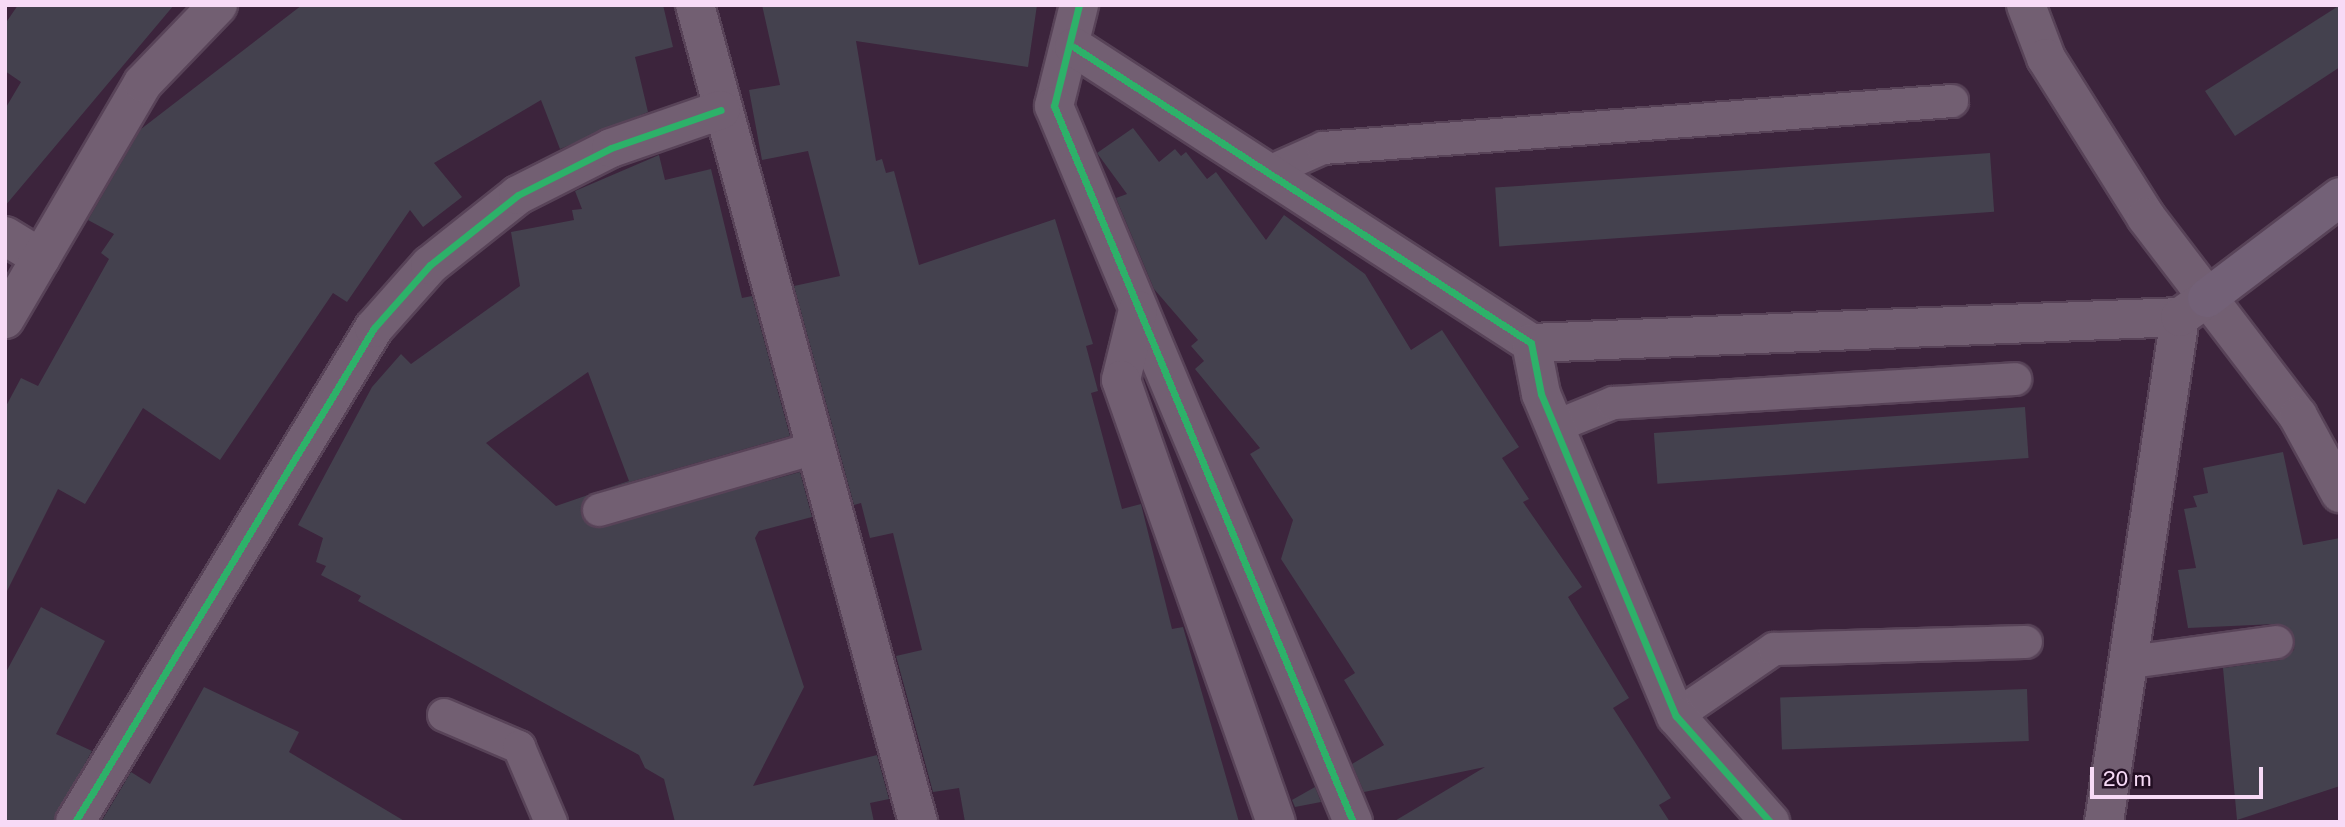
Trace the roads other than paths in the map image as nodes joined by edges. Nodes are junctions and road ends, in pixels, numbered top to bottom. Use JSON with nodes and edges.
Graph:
{"nodes":[{"id":1,"x":218,"y":5,"type":"edge"},
{"id":2,"x":695,"y":5,"type":"edge"},
{"id":3,"x":1079,"y":5,"type":"edge"},
{"id":4,"x":2026,"y":5,"type":"edge"},
{"id":5,"x":1074,"y":47,"type":"junction"},
{"id":6,"x":1952,"y":101,"type":"dead end"},
{"id":7,"x":721,"y":110,"type":"junction"},
{"id":8,"x":1269,"y":172,"type":"junction"},
{"id":9,"x":2340,"y":197,"type":"edge"},
{"id":10,"x":5,"y":236,"type":"edge"},
{"id":11,"x":41,"y":258,"type":"junction"},
{"id":12,"x":2193,"y":307,"type":"junction"},
{"id":13,"x":1138,"y":310,"type":"junction"},
{"id":14,"x":5,"y":319,"type":"edge"},
{"id":15,"x":1531,"y":343,"type":"junction"},
{"id":16,"x":2015,"y":379,"type":"dead end"},
{"id":17,"x":1554,"y":427,"type":"junction"},
{"id":18,"x":815,"y":449,"type":"junction"},
{"id":19,"x":2340,"y":492,"type":"edge"},
{"id":20,"x":599,"y":510,"type":"dead end"},
{"id":21,"x":2026,"y":642,"type":"dead end"},
{"id":22,"x":2277,"y":642,"type":"dead end"},
{"id":23,"x":2131,"y":662,"type":"junction"},
{"id":24,"x":444,"y":715,"type":"dead end"},
{"id":25,"x":1676,"y":716,"type":"junction"},
{"id":26,"x":75,"y":822,"type":"edge"},
{"id":27,"x":551,"y":822,"type":"edge"},
{"id":28,"x":918,"y":822,"type":"edge"},
{"id":29,"x":1276,"y":822,"type":"edge"},
{"id":30,"x":1353,"y":822,"type":"edge"},
{"id":31,"x":1770,"y":822,"type":"edge"},
{"id":32,"x":2104,"y":822,"type":"edge"}],
"edges":[{"from":1,"to":11,"type":"street"},
{"from":2,"to":7,"type":"street"},
{"from":3,"to":5,"type":"street"},
{"from":4,"to":12,"type":"street"},
{"from":5,"to":8,"type":"street"},
{"from":5,"to":13,"type":"street"},
{"from":6,"to":8,"type":"lane"},
{"from":7,"to":18,"type":"street"},
{"from":7,"to":26,"type":"street"},
{"from":8,"to":15,"type":"street"},
{"from":9,"to":12,"type":"street"},
{"from":10,"to":11,"type":"street"},
{"from":11,"to":14,"type":"street"},
{"from":12,"to":15,"type":"street"},
{"from":12,"to":19,"type":"street"},
{"from":12,"to":23,"type":"street"},
{"from":13,"to":29,"type":"street"},
{"from":13,"to":30,"type":"street"},
{"from":15,"to":17,"type":"street"},
{"from":16,"to":17,"type":"lane"},
{"from":17,"to":25,"type":"street"},
{"from":18,"to":20,"type":"lane"},
{"from":18,"to":28,"type":"street"},
{"from":21,"to":25,"type":"lane"},
{"from":22,"to":23,"type":"lane"},
{"from":23,"to":32,"type":"street"},
{"from":24,"to":27,"type":"lane"},
{"from":25,"to":31,"type":"street"}]}
